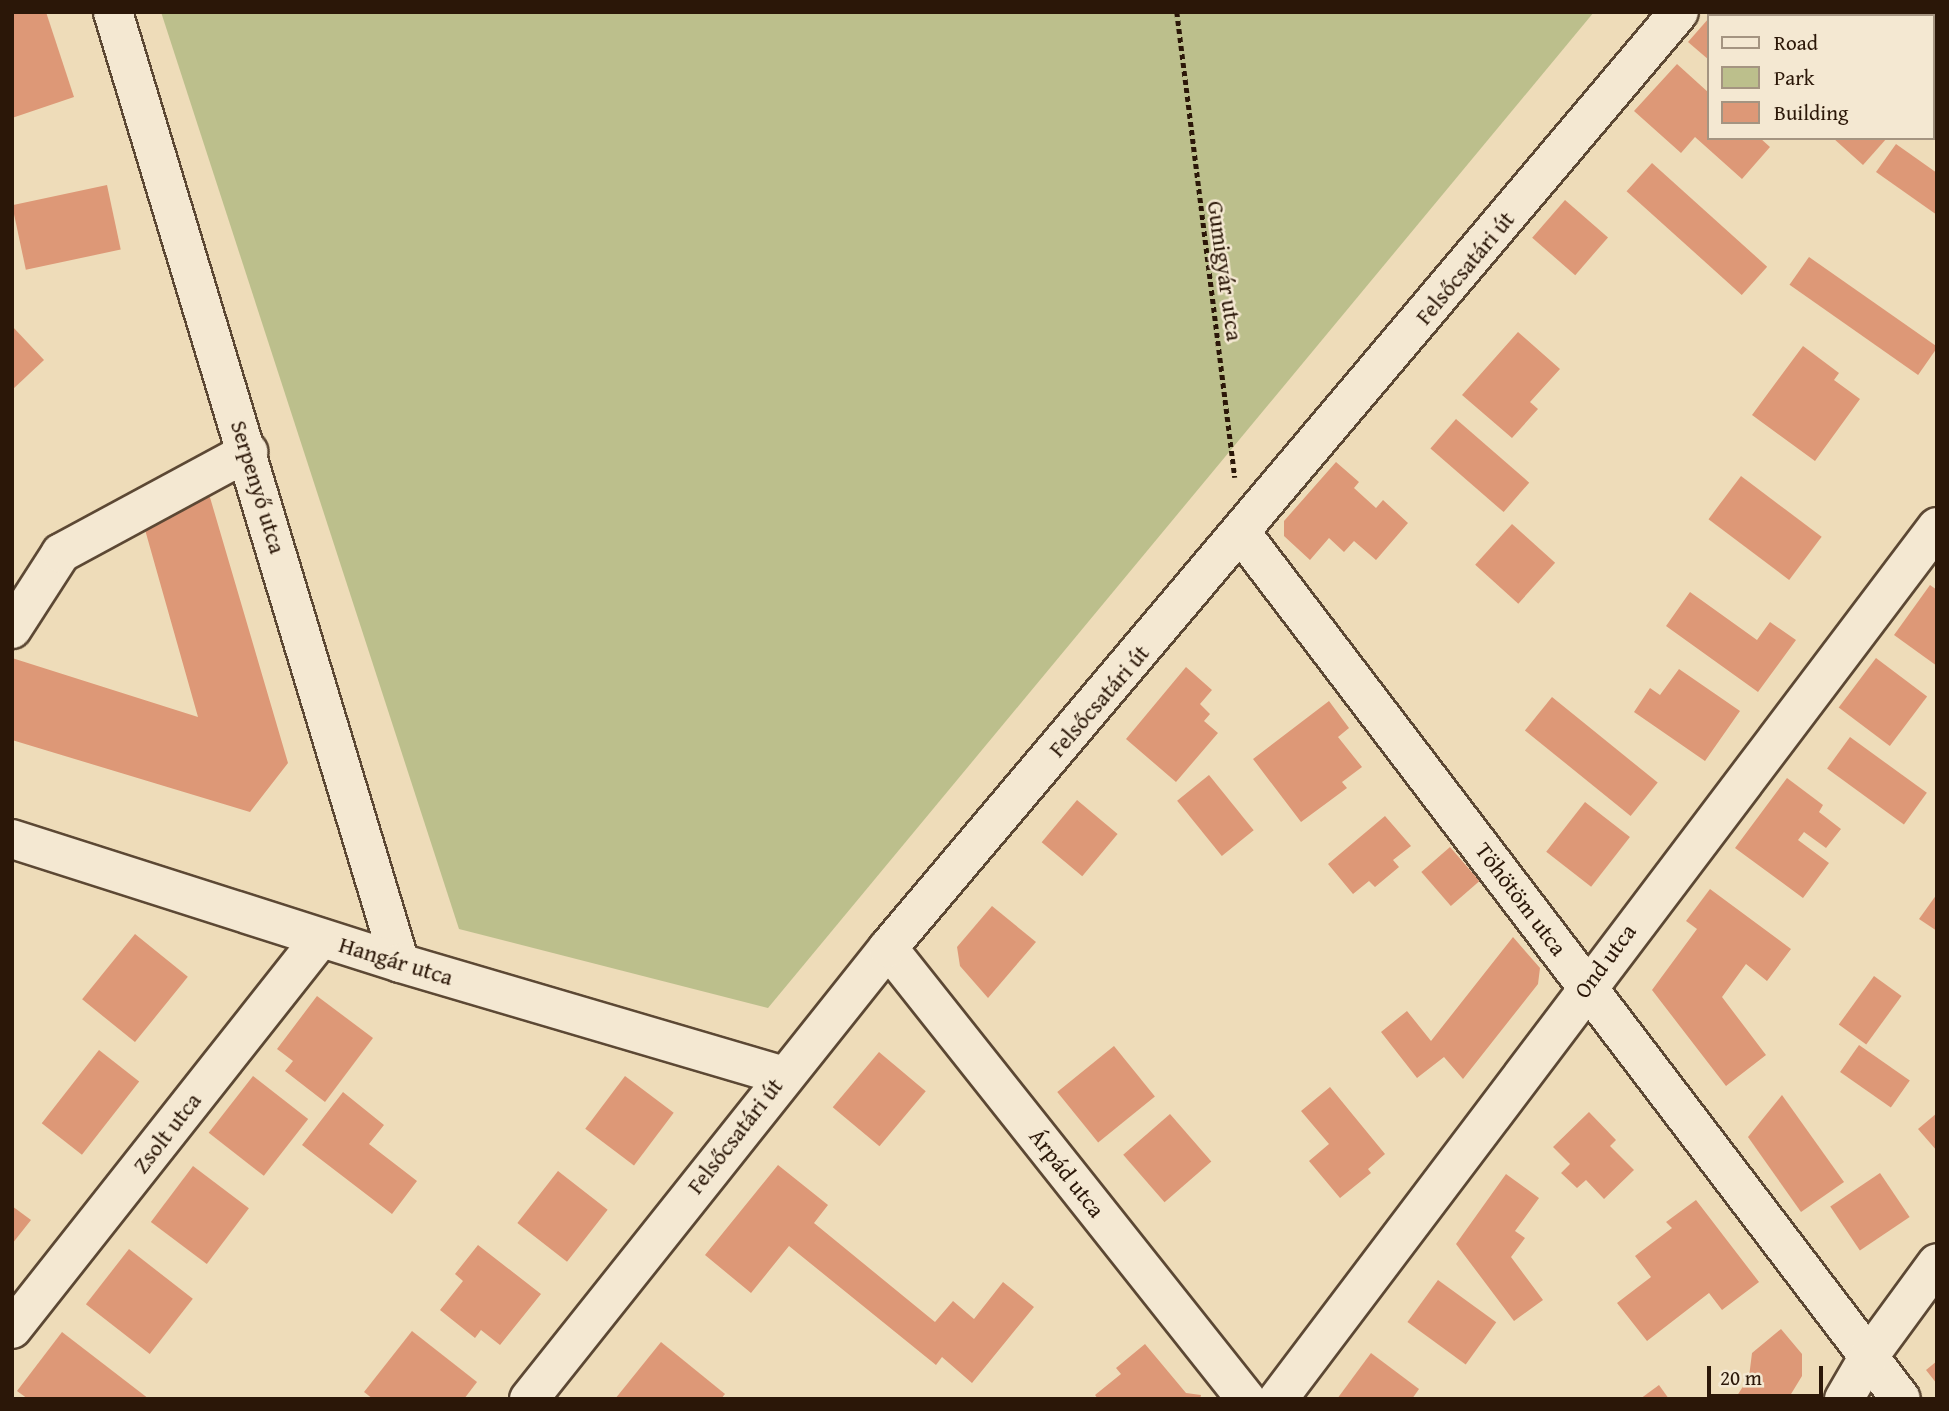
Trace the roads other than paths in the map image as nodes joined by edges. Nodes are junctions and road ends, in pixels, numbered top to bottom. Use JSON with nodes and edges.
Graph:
{"nodes":[{"id":1,"x":113,"y":12,"type":"edge"},
{"id":2,"x":1679,"y":12,"type":"edge"},
{"id":3,"x":248,"y":452,"type":"junction"},
{"id":4,"x":1937,"y":527,"type":"edge"},
{"id":5,"x":1242,"y":534,"type":"junction"},
{"id":6,"x":12,"y":629,"type":"edge"},
{"id":7,"x":12,"y":839,"type":"edge"},
{"id":8,"x":321,"y":938,"type":"junction"},
{"id":9,"x":888,"y":947,"type":"junction"},
{"id":10,"x":400,"y":963,"type":"junction"},
{"id":11,"x":1587,"y":986,"type":"junction"},
{"id":12,"x":783,"y":1076,"type":"junction"},
{"id":13,"x":1937,"y":1264,"type":"edge"},
{"id":14,"x":12,"y":1329,"type":"edge"},
{"id":15,"x":1869,"y":1356,"type":"junction"},
{"id":16,"x":529,"y":1399,"type":"edge"},
{"id":17,"x":1246,"y":1399,"type":"edge"},
{"id":18,"x":1278,"y":1399,"type":"edge"},
{"id":19,"x":1844,"y":1399,"type":"edge"},
{"id":20,"x":1901,"y":1399,"type":"edge"}],
"edges":[{"from":1,"to":3,"type":"street","name":"Serpenyő utca"},
{"from":2,"to":5,"type":"street","name":"Felsőcsatári út"},
{"from":3,"to":6,"type":"street"},
{"from":3,"to":10,"type":"street","name":"Serpenyő utca"},
{"from":4,"to":11,"type":"street","name":"Ond utca"},
{"from":5,"to":9,"type":"street","name":"Felsőcsatári út"},
{"from":5,"to":11,"type":"street","name":"Töhötöm utca"},
{"from":7,"to":8,"type":"street","name":"Hangár utca"},
{"from":8,"to":10,"type":"street","name":"Hangár utca"},
{"from":8,"to":14,"type":"street","name":"Zsolt utca"},
{"from":9,"to":12,"type":"street","name":"Felsőcsatári út"},
{"from":9,"to":17,"type":"street","name":"Árpád utca"},
{"from":10,"to":12,"type":"street","name":"Hangár utca"},
{"from":11,"to":15,"type":"street","name":"Töhötöm utca"},
{"from":11,"to":18,"type":"street","name":"Ond utca"},
{"from":12,"to":16,"type":"street","name":"Felsőcsatári út"},
{"from":13,"to":15,"type":"street"},
{"from":15,"to":19,"type":"street"},
{"from":15,"to":20,"type":"street","name":"Töhötöm utca"}]}
